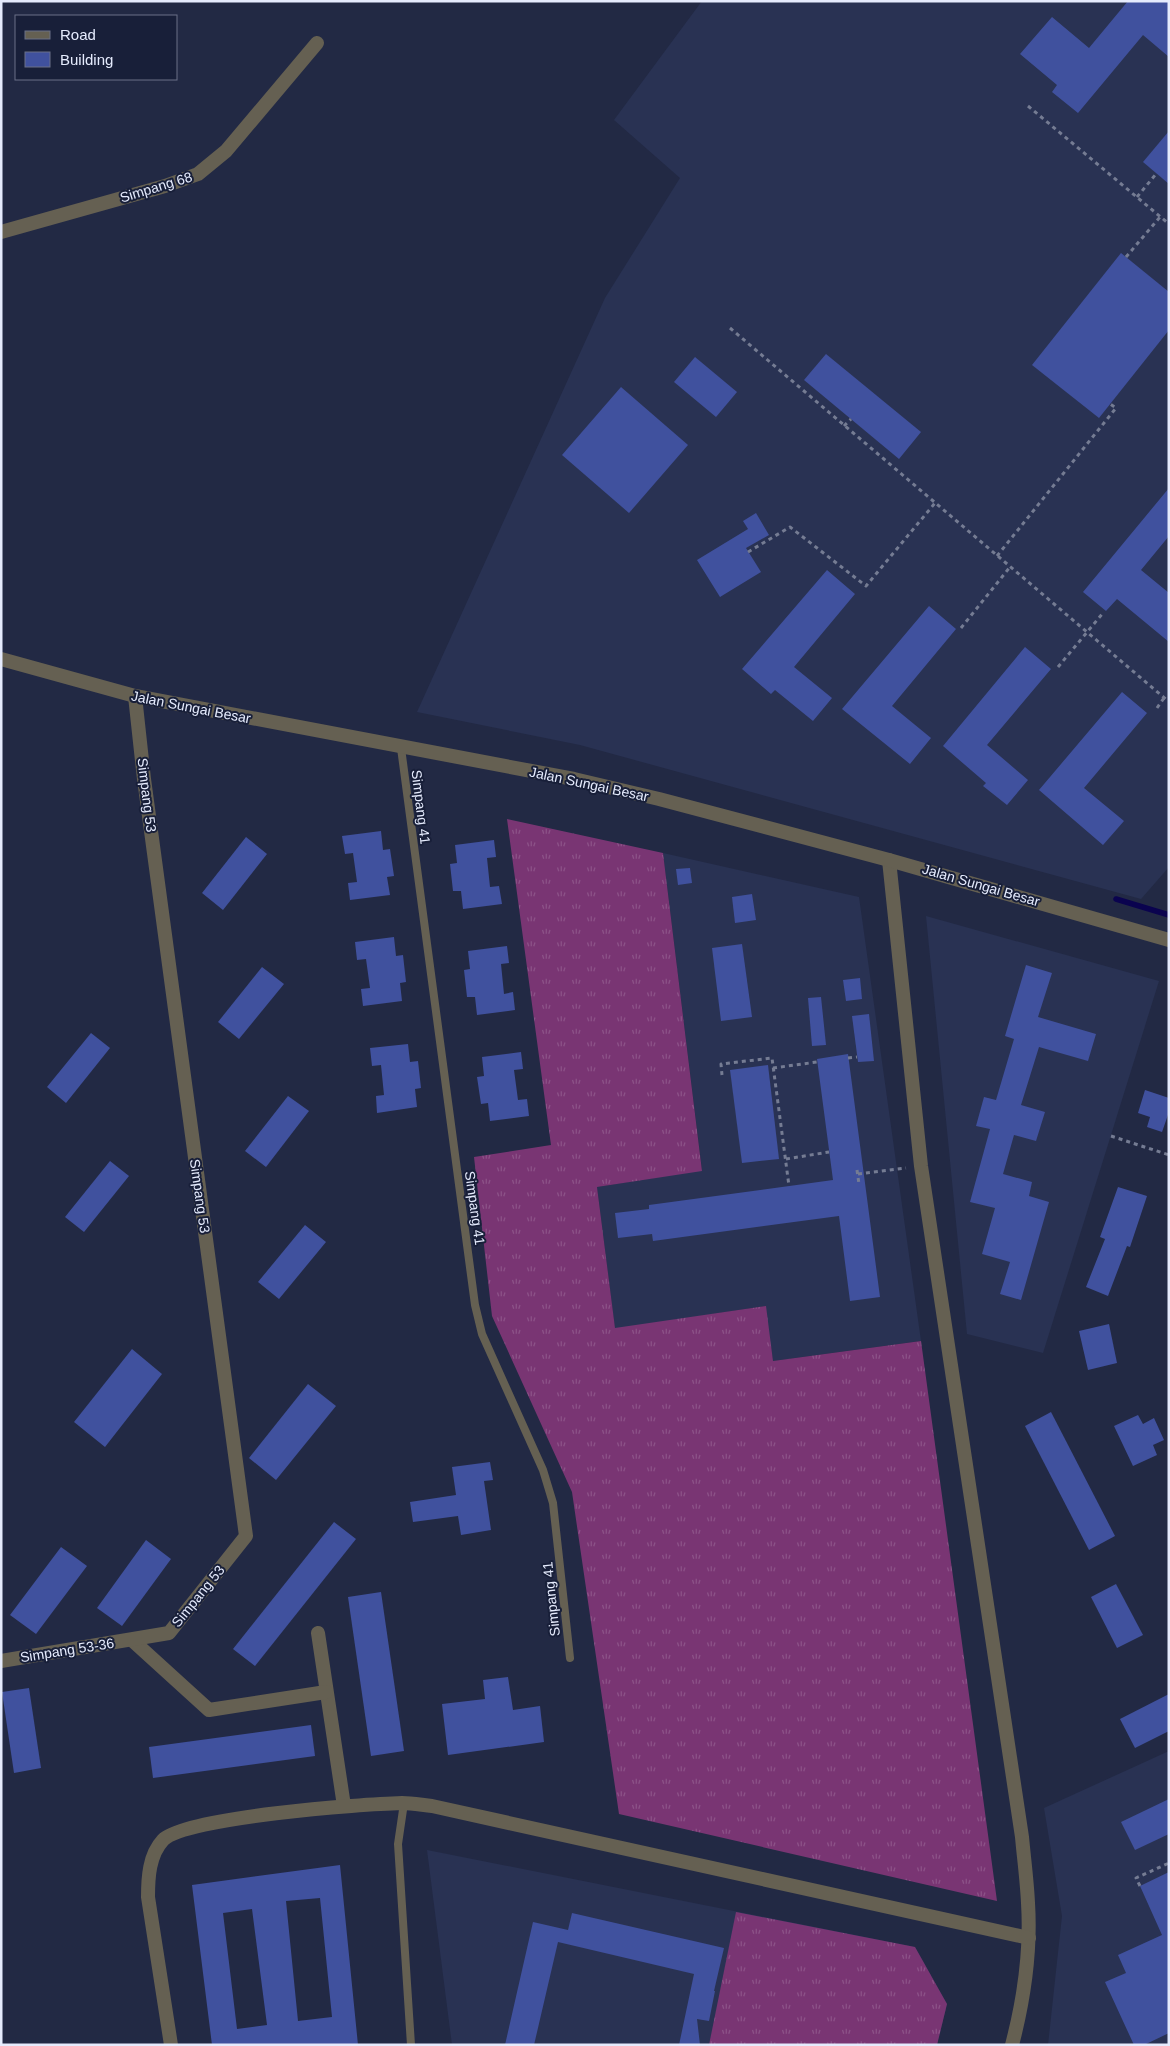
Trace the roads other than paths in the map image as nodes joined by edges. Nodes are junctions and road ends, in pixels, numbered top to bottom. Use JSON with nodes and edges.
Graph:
{"nodes":[{"id":1,"x":317,"y":43,"type":"dead end"},
{"id":2,"x":1,"y":232,"type":"edge"},
{"id":3,"x":1,"y":659,"type":"edge"},
{"id":4,"x":135,"y":696,"type":"junction"},
{"id":5,"x":401,"y":748,"type":"junction"},
{"id":6,"x":890,"y":860,"type":"junction"},
{"id":7,"x":1169,"y":940,"type":"edge"},
{"id":8,"x":318,"y":1633,"type":"dead end"},
{"id":9,"x":132,"y":1640,"type":"junction"},
{"id":10,"x":570,"y":1658,"type":"dead end"},
{"id":11,"x":1,"y":1661,"type":"edge"},
{"id":12,"x":326,"y":1692,"type":"junction"},
{"id":13,"x":404,"y":1803,"type":"junction"},
{"id":14,"x":344,"y":1806,"type":"junction"},
{"id":15,"x":1028,"y":1938,"type":"junction"},
{"id":16,"x":172,"y":2045,"type":"edge"},
{"id":17,"x":411,"y":2045,"type":"edge"},
{"id":18,"x":1012,"y":2045,"type":"edge"}],
"edges":[{"from":1,"to":2,"type":"street","name":"Simpang 68"},
{"from":3,"to":4,"type":"street","name":"Jalan Sungai Besar"},
{"from":4,"to":5,"type":"street","name":"Jalan Sungai Besar"},
{"from":4,"to":9,"type":"street","name":"Simpang 53"},
{"from":5,"to":6,"type":"street","name":"Jalan Sungai Besar"},
{"from":5,"to":10,"type":"lane","name":"Simpang 41"},
{"from":6,"to":7,"type":"street","name":"Jalan Sungai Besar"},
{"from":6,"to":15,"type":"street"},
{"from":8,"to":12,"type":"street"},
{"from":9,"to":11,"type":"street","name":"Simpang 53-36"},
{"from":9,"to":12,"type":"street"},
{"from":12,"to":14,"type":"street"},
{"from":13,"to":14,"type":"street"},
{"from":13,"to":15,"type":"street"},
{"from":13,"to":17,"type":"lane"},
{"from":14,"to":16,"type":"street"},
{"from":15,"to":18,"type":"street"}]}
